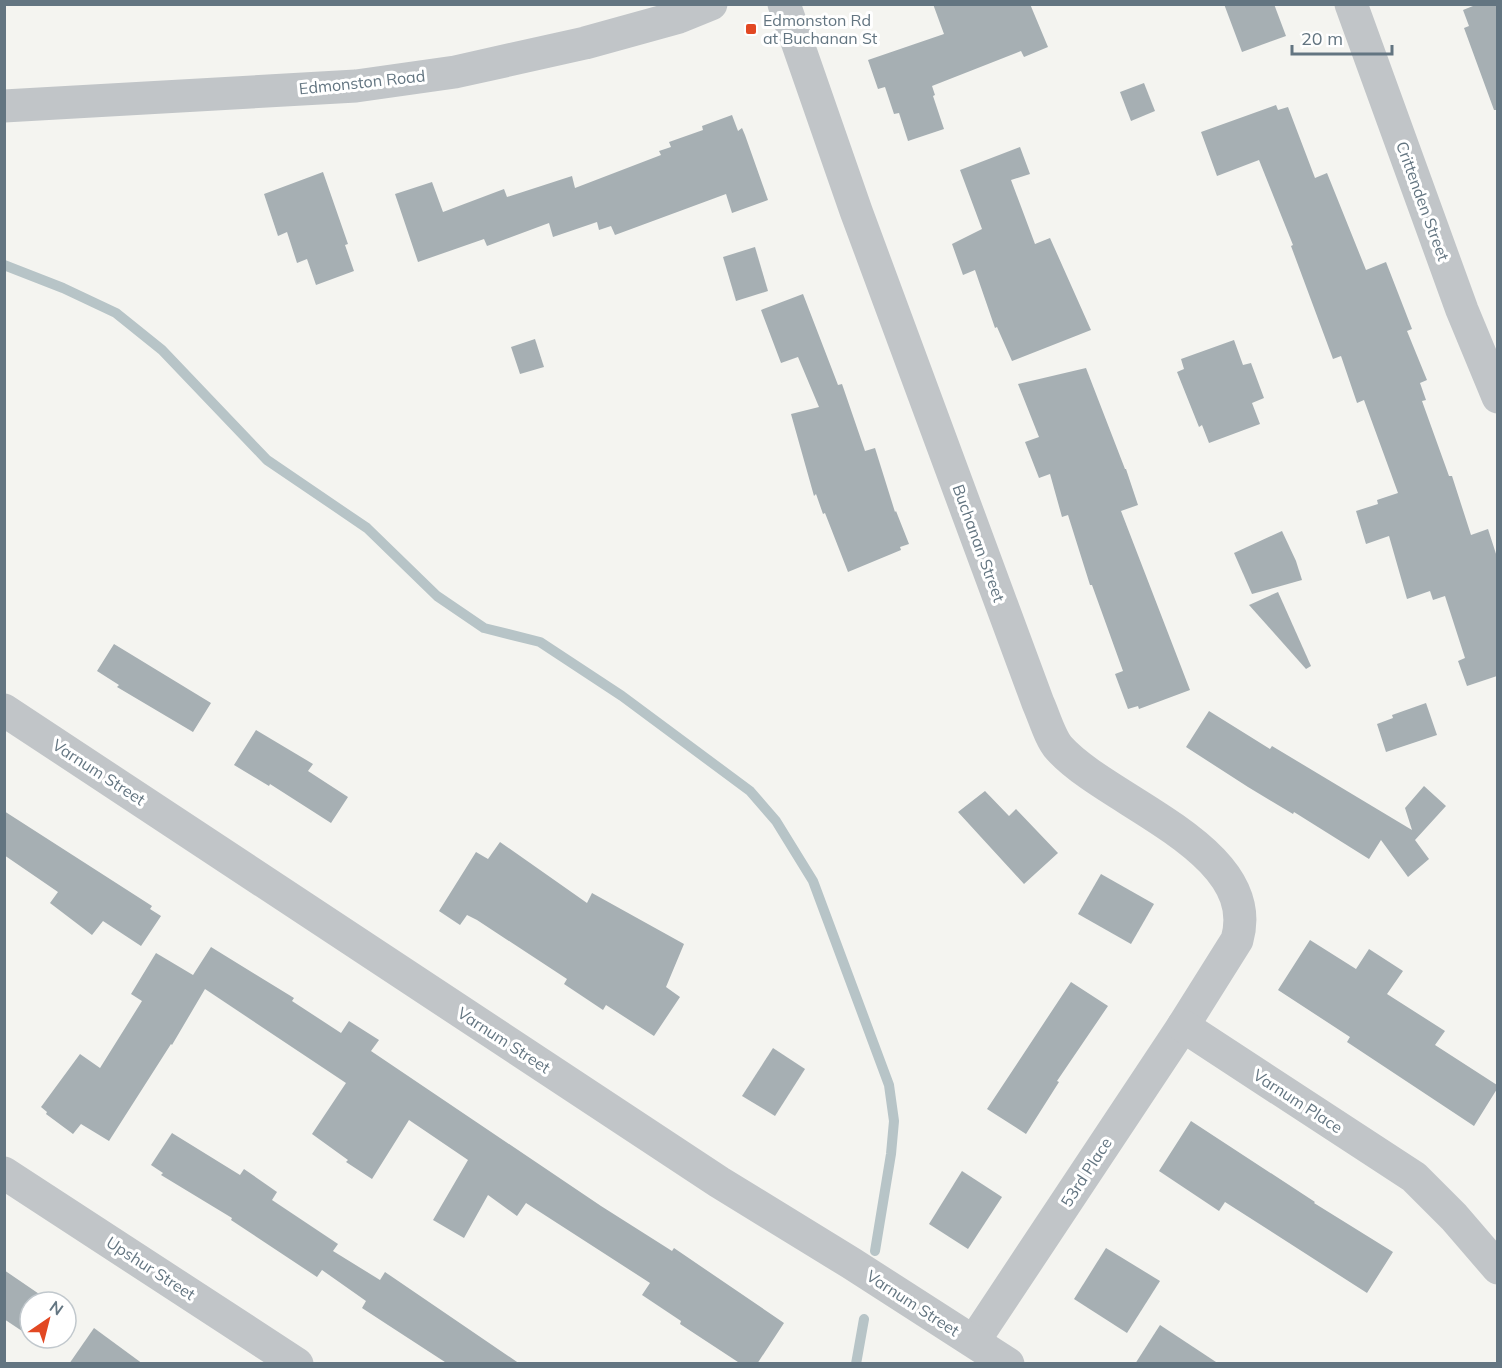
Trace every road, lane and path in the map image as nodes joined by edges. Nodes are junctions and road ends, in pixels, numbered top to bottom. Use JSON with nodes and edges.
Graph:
{"nodes":[{"id":1,"x":711,"y":4,"type":"edge"},
{"id":2,"x":784,"y":4,"type":"edge"},
{"id":3,"x":1351,"y":4,"type":"edge"},
{"id":4,"x":4,"y":106,"type":"edge"},
{"id":5,"x":1497,"y":397,"type":"edge"},
{"id":6,"x":4,"y":710,"type":"edge"},
{"id":7,"x":1190,"y":1014,"type":"junction"},
{"id":8,"x":4,"y":1173,"type":"edge"},
{"id":9,"x":1497,"y":1268,"type":"edge"},
{"id":10,"x":974,"y":1341,"type":"junction"},
{"id":11,"x":297,"y":1364,"type":"edge"},
{"id":12,"x":1008,"y":1364,"type":"edge"}],
"edges":[{"from":1,"to":4,"type":"street","name":"Edmonston Road"},
{"from":2,"to":7,"type":"street","name":"Buchanan Street"},
{"from":3,"to":5,"type":"street","name":"Crittenden Street"},
{"from":6,"to":10,"type":"street","name":"Varnum Street"},
{"from":7,"to":9,"type":"street","name":"Varnum Place"},
{"from":7,"to":10,"type":"street","name":"53rd Place"},
{"from":8,"to":11,"type":"street","name":"Upshur Street"},
{"from":10,"to":12,"type":"street","name":"Varnum Street"}]}
